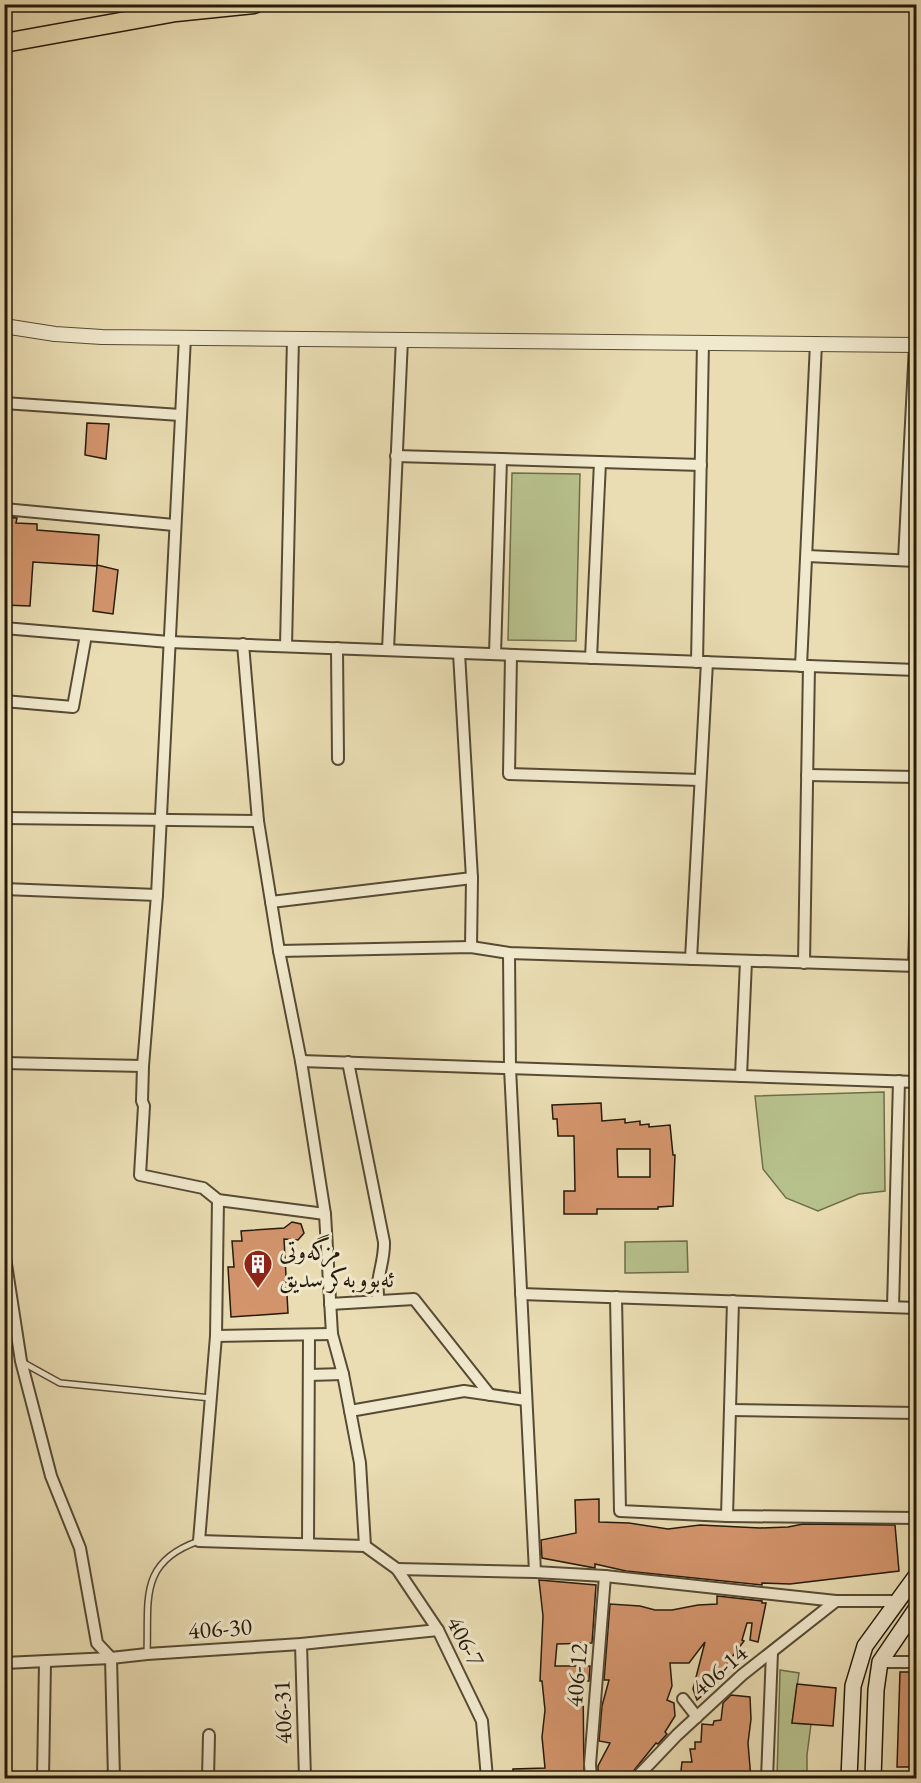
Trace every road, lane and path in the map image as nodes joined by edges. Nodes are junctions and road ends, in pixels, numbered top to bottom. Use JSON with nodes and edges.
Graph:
{"nodes":[{"id":1,"x":254,"y":4,"type":"edge"},
{"id":2,"x":4,"y":43,"type":"edge"},
{"id":3,"x":4,"y":316,"type":"edge"},
{"id":4,"x":4,"y":326,"type":"edge"},
{"id":5,"x":35,"y":331,"type":"junction"},
{"id":6,"x":185,"y":337,"type":"junction"},
{"id":7,"x":293,"y":338,"type":"junction"},
{"id":8,"x":402,"y":339,"type":"junction"},
{"id":9,"x":703,"y":342,"type":"junction"},
{"id":10,"x":816,"y":343,"type":"junction"},
{"id":11,"x":916,"y":345,"type":"edge"},
{"id":12,"x":4,"y":403,"type":"edge"},
{"id":13,"x":180,"y":415,"type":"junction"},
{"id":14,"x":396,"y":456,"type":"junction"},
{"id":15,"x":501,"y":459,"type":"junction"},
{"id":16,"x":600,"y":462,"type":"junction"},
{"id":17,"x":701,"y":465,"type":"junction"},
{"id":18,"x":4,"y":509,"type":"edge"},
{"id":19,"x":174,"y":525,"type":"junction"},
{"id":20,"x":807,"y":556,"type":"junction"},
{"id":21,"x":904,"y":560,"type":"junction"},
{"id":22,"x":916,"y":561,"type":"edge"},
{"id":23,"x":4,"y":628,"type":"edge"},
{"id":24,"x":86,"y":634,"type":"junction"},
{"id":25,"x":169,"y":642,"type":"junction"},
{"id":26,"x":243,"y":644,"type":"junction"},
{"id":27,"x":286,"y":646,"type":"junction"},
{"id":28,"x":337,"y":648,"type":"junction"},
{"id":29,"x":388,"y":650,"type":"junction"},
{"id":30,"x":459,"y":653,"type":"junction"},
{"id":31,"x":495,"y":654,"type":"junction"},
{"id":32,"x":511,"y":655,"type":"junction"},
{"id":33,"x":591,"y":658,"type":"junction"},
{"id":34,"x":702,"y":662,"type":"junction"},
{"id":35,"x":805,"y":666,"type":"junction"},
{"id":36,"x":916,"y":670,"type":"edge"},
{"id":37,"x":4,"y":701,"type":"edge"},
{"id":38,"x":338,"y":759,"type":"dead end"},
{"id":39,"x":807,"y":775,"type":"junction"},
{"id":40,"x":916,"y":777,"type":"edge"},
{"id":41,"x":700,"y":780,"type":"junction"},
{"id":42,"x":4,"y":818,"type":"edge"},
{"id":43,"x":160,"y":821,"type":"junction"},
{"id":44,"x":258,"y":821,"type":"junction"},
{"id":45,"x":472,"y":878,"type":"junction"},
{"id":46,"x":4,"y":889,"type":"edge"},
{"id":47,"x":157,"y":895,"type":"junction"},
{"id":48,"x":271,"y":902,"type":"junction"},
{"id":49,"x":916,"y":902,"type":"edge"},
{"id":50,"x":471,"y":947,"type":"junction"},
{"id":51,"x":279,"y":951,"type":"junction"},
{"id":52,"x":509,"y":953,"type":"junction"},
{"id":53,"x":691,"y":959,"type":"junction"},
{"id":54,"x":746,"y":961,"type":"junction"},
{"id":55,"x":804,"y":963,"type":"junction"},
{"id":56,"x":915,"y":966,"type":"edge"},
{"id":57,"x":301,"y":1061,"type":"junction"},
{"id":58,"x":348,"y":1062,"type":"junction"},
{"id":59,"x":4,"y":1063,"type":"edge"},
{"id":60,"x":143,"y":1066,"type":"junction"},
{"id":61,"x":510,"y":1068,"type":"junction"},
{"id":62,"x":741,"y":1076,"type":"junction"},
{"id":63,"x":899,"y":1081,"type":"junction"},
{"id":64,"x":916,"y":1082,"type":"edge"},
{"id":65,"x":218,"y":1200,"type":"junction"},
{"id":66,"x":325,"y":1214,"type":"junction"},
{"id":67,"x":4,"y":1251,"type":"edge"},
{"id":68,"x":521,"y":1294,"type":"junction"},
{"id":69,"x":616,"y":1297,"type":"junction"},
{"id":70,"x":379,"y":1301,"type":"junction"},
{"id":71,"x":733,"y":1301,"type":"junction"},
{"id":72,"x":330,"y":1304,"type":"junction"},
{"id":73,"x":893,"y":1307,"type":"junction"},
{"id":74,"x":916,"y":1308,"type":"edge"},
{"id":75,"x":332,"y":1334,"type":"junction"},
{"id":76,"x":309,"y":1335,"type":"junction"},
{"id":77,"x":216,"y":1336,"type":"junction"},
{"id":78,"x":21,"y":1361,"type":"junction"},
{"id":79,"x":342,"y":1374,"type":"junction"},
{"id":80,"x":309,"y":1375,"type":"junction"},
{"id":81,"x":490,"y":1395,"type":"junction"},
{"id":82,"x":211,"y":1398,"type":"junction"},
{"id":83,"x":526,"y":1400,"type":"junction"},
{"id":84,"x":731,"y":1410,"type":"junction"},
{"id":85,"x":350,"y":1411,"type":"junction"},
{"id":86,"x":916,"y":1413,"type":"edge"},
{"id":87,"x":727,"y":1516,"type":"junction"},
{"id":88,"x":916,"y":1518,"type":"edge"},
{"id":89,"x":199,"y":1541,"type":"junction"},
{"id":90,"x":308,"y":1544,"type":"junction"},
{"id":91,"x":365,"y":1546,"type":"junction"},
{"id":92,"x":397,"y":1569,"type":"junction"},
{"id":93,"x":535,"y":1572,"type":"junction"},
{"id":94,"x":605,"y":1576,"type":"junction"},
{"id":95,"x":916,"y":1576,"type":"edge"},
{"id":96,"x":836,"y":1601,"type":"junction"},
{"id":97,"x":899,"y":1601,"type":"junction"},
{"id":98,"x":916,"y":1609,"type":"edge"},
{"id":99,"x":438,"y":1630,"type":"junction"},
{"id":100,"x":301,"y":1644,"type":"junction"},
{"id":101,"x":772,"y":1652,"type":"junction"},
{"id":102,"x":147,"y":1654,"type":"junction"},
{"id":103,"x":111,"y":1659,"type":"junction"},
{"id":104,"x":45,"y":1662,"type":"junction"},
{"id":105,"x":880,"y":1662,"type":"junction"},
{"id":106,"x":916,"y":1662,"type":"edge"},
{"id":107,"x":4,"y":1663,"type":"edge"},
{"id":108,"x":684,"y":1699,"type":"dead end"},
{"id":109,"x":697,"y":1717,"type":"junction"},
{"id":110,"x":209,"y":1735,"type":"dead end"},
{"id":111,"x":43,"y":1779,"type":"edge"},
{"id":112,"x":114,"y":1779,"type":"edge"},
{"id":113,"x":208,"y":1779,"type":"edge"},
{"id":114,"x":305,"y":1779,"type":"edge"},
{"id":115,"x":487,"y":1779,"type":"edge"},
{"id":116,"x":591,"y":1779,"type":"edge"},
{"id":117,"x":636,"y":1779,"type":"edge"},
{"id":118,"x":767,"y":1779,"type":"edge"},
{"id":119,"x":849,"y":1779,"type":"edge"},
{"id":120,"x":873,"y":1779,"type":"edge"}],
"edges":[{"from":1,"to":2,"type":"highway"},
{"from":3,"to":5,"type":"street"},
{"from":4,"to":5,"type":"street"},
{"from":5,"to":6,"type":"street"},
{"from":6,"to":7,"type":"street"},
{"from":6,"to":13,"type":"street"},
{"from":7,"to":8,"type":"street"},
{"from":7,"to":27,"type":"street"},
{"from":8,"to":9,"type":"street"},
{"from":8,"to":14,"type":"street"},
{"from":9,"to":10,"type":"street"},
{"from":9,"to":17,"type":"street"},
{"from":10,"to":11,"type":"street"},
{"from":10,"to":20,"type":"street"},
{"from":11,"to":21,"type":"street"},
{"from":12,"to":13,"type":"street"},
{"from":13,"to":19,"type":"street"},
{"from":14,"to":15,"type":"street"},
{"from":14,"to":29,"type":"street"},
{"from":15,"to":16,"type":"street"},
{"from":15,"to":31,"type":"street"},
{"from":16,"to":17,"type":"street"},
{"from":16,"to":33,"type":"street"},
{"from":17,"to":34,"type":"street"},
{"from":18,"to":19,"type":"street"},
{"from":19,"to":25,"type":"street"},
{"from":20,"to":21,"type":"street"},
{"from":20,"to":35,"type":"street"},
{"from":21,"to":22,"type":"street"},
{"from":23,"to":24,"type":"street"},
{"from":24,"to":25,"type":"street"},
{"from":24,"to":37,"type":"street"},
{"from":25,"to":26,"type":"street"},
{"from":25,"to":43,"type":"street"},
{"from":26,"to":27,"type":"street"},
{"from":26,"to":44,"type":"street"},
{"from":27,"to":28,"type":"street"},
{"from":28,"to":29,"type":"street"},
{"from":28,"to":38,"type":"street"},
{"from":29,"to":30,"type":"street"},
{"from":30,"to":31,"type":"street"},
{"from":30,"to":45,"type":"street"},
{"from":31,"to":32,"type":"street"},
{"from":32,"to":33,"type":"street"},
{"from":32,"to":41,"type":"street"},
{"from":33,"to":34,"type":"street"},
{"from":34,"to":35,"type":"street"},
{"from":34,"to":41,"type":"street"},
{"from":35,"to":36,"type":"street"},
{"from":35,"to":39,"type":"street"},
{"from":39,"to":40,"type":"street"},
{"from":39,"to":55,"type":"street"},
{"from":41,"to":53,"type":"street"},
{"from":42,"to":43,"type":"street"},
{"from":43,"to":44,"type":"street"},
{"from":43,"to":47,"type":"street"},
{"from":44,"to":48,"type":"street"},
{"from":45,"to":48,"type":"street"},
{"from":45,"to":50,"type":"street"},
{"from":46,"to":47,"type":"street"},
{"from":47,"to":60,"type":"street"},
{"from":48,"to":51,"type":"street"},
{"from":49,"to":56,"type":"street"},
{"from":50,"to":51,"type":"street"},
{"from":50,"to":52,"type":"street"},
{"from":51,"to":57,"type":"street"},
{"from":52,"to":53,"type":"street"},
{"from":52,"to":61,"type":"street"},
{"from":53,"to":54,"type":"street"},
{"from":54,"to":55,"type":"street"},
{"from":54,"to":62,"type":"street"},
{"from":55,"to":56,"type":"street"},
{"from":57,"to":58,"type":"street"},
{"from":57,"to":66,"type":"street"},
{"from":58,"to":61,"type":"street"},
{"from":58,"to":70,"type":"street"},
{"from":59,"to":60,"type":"street"},
{"from":60,"to":65,"type":"street"},
{"from":61,"to":62,"type":"street"},
{"from":61,"to":68,"type":"street"},
{"from":62,"to":63,"type":"street"},
{"from":63,"to":64,"type":"street"},
{"from":63,"to":73,"type":"street"},
{"from":65,"to":66,"type":"street"},
{"from":65,"to":77,"type":"street"},
{"from":66,"to":72,"type":"street"},
{"from":67,"to":78,"type":"street"},
{"from":68,"to":69,"type":"street"},
{"from":68,"to":83,"type":"street"},
{"from":69,"to":71,"type":"street"},
{"from":69,"to":87,"type":"street"},
{"from":70,"to":72,"type":"street"},
{"from":70,"to":81,"type":"street"},
{"from":71,"to":73,"type":"street"},
{"from":71,"to":84,"type":"street"},
{"from":72,"to":75,"type":"street"},
{"from":73,"to":74,"type":"street"},
{"from":75,"to":76,"type":"street"},
{"from":75,"to":79,"type":"street"},
{"from":76,"to":77,"type":"street"},
{"from":76,"to":80,"type":"street"},
{"from":77,"to":82,"type":"street"},
{"from":78,"to":82,"type":"lane"},
{"from":78,"to":103,"type":"street"},
{"from":79,"to":80,"type":"street"},
{"from":79,"to":85,"type":"street"},
{"from":80,"to":90,"type":"street"},
{"from":81,"to":83,"type":"street"},
{"from":81,"to":85,"type":"street"},
{"from":82,"to":89,"type":"street"},
{"from":83,"to":93,"type":"street"},
{"from":84,"to":86,"type":"street"},
{"from":84,"to":87,"type":"street"},
{"from":85,"to":91,"type":"street"},
{"from":87,"to":88,"type":"street"},
{"from":89,"to":90,"type":"street"},
{"from":89,"to":102,"type":"lane"},
{"from":90,"to":91,"type":"street"},
{"from":91,"to":92,"type":"street","name":"406-7"},
{"from":92,"to":93,"type":"street"},
{"from":92,"to":99,"type":"street","name":"406-7"},
{"from":93,"to":94,"type":"street"},
{"from":94,"to":96,"type":"street"},
{"from":94,"to":116,"type":"street","name":"406-12"},
{"from":95,"to":97,"type":"main road"},
{"from":96,"to":97,"type":"street"},
{"from":96,"to":101,"type":"street","name":"406-14"},
{"from":97,"to":119,"type":"main road"},
{"from":98,"to":105,"type":"main road"},
{"from":99,"to":100,"type":"street","name":"406-30"},
{"from":99,"to":115,"type":"street","name":"406-7"},
{"from":100,"to":102,"type":"street","name":"406-30"},
{"from":100,"to":114,"type":"street","name":"406-31"},
{"from":101,"to":109,"type":"street","name":"406-14"},
{"from":101,"to":118,"type":"street"},
{"from":102,"to":103,"type":"street","name":"406-30"},
{"from":103,"to":104,"type":"street","name":"406-30"},
{"from":103,"to":112,"type":"street"},
{"from":104,"to":107,"type":"street","name":"406-30"},
{"from":104,"to":111,"type":"street"},
{"from":105,"to":106,"type":"street"},
{"from":105,"to":120,"type":"main road"},
{"from":108,"to":109,"type":"street"},
{"from":109,"to":117,"type":"street","name":"406-14"},
{"from":110,"to":113,"type":"street"}]}
